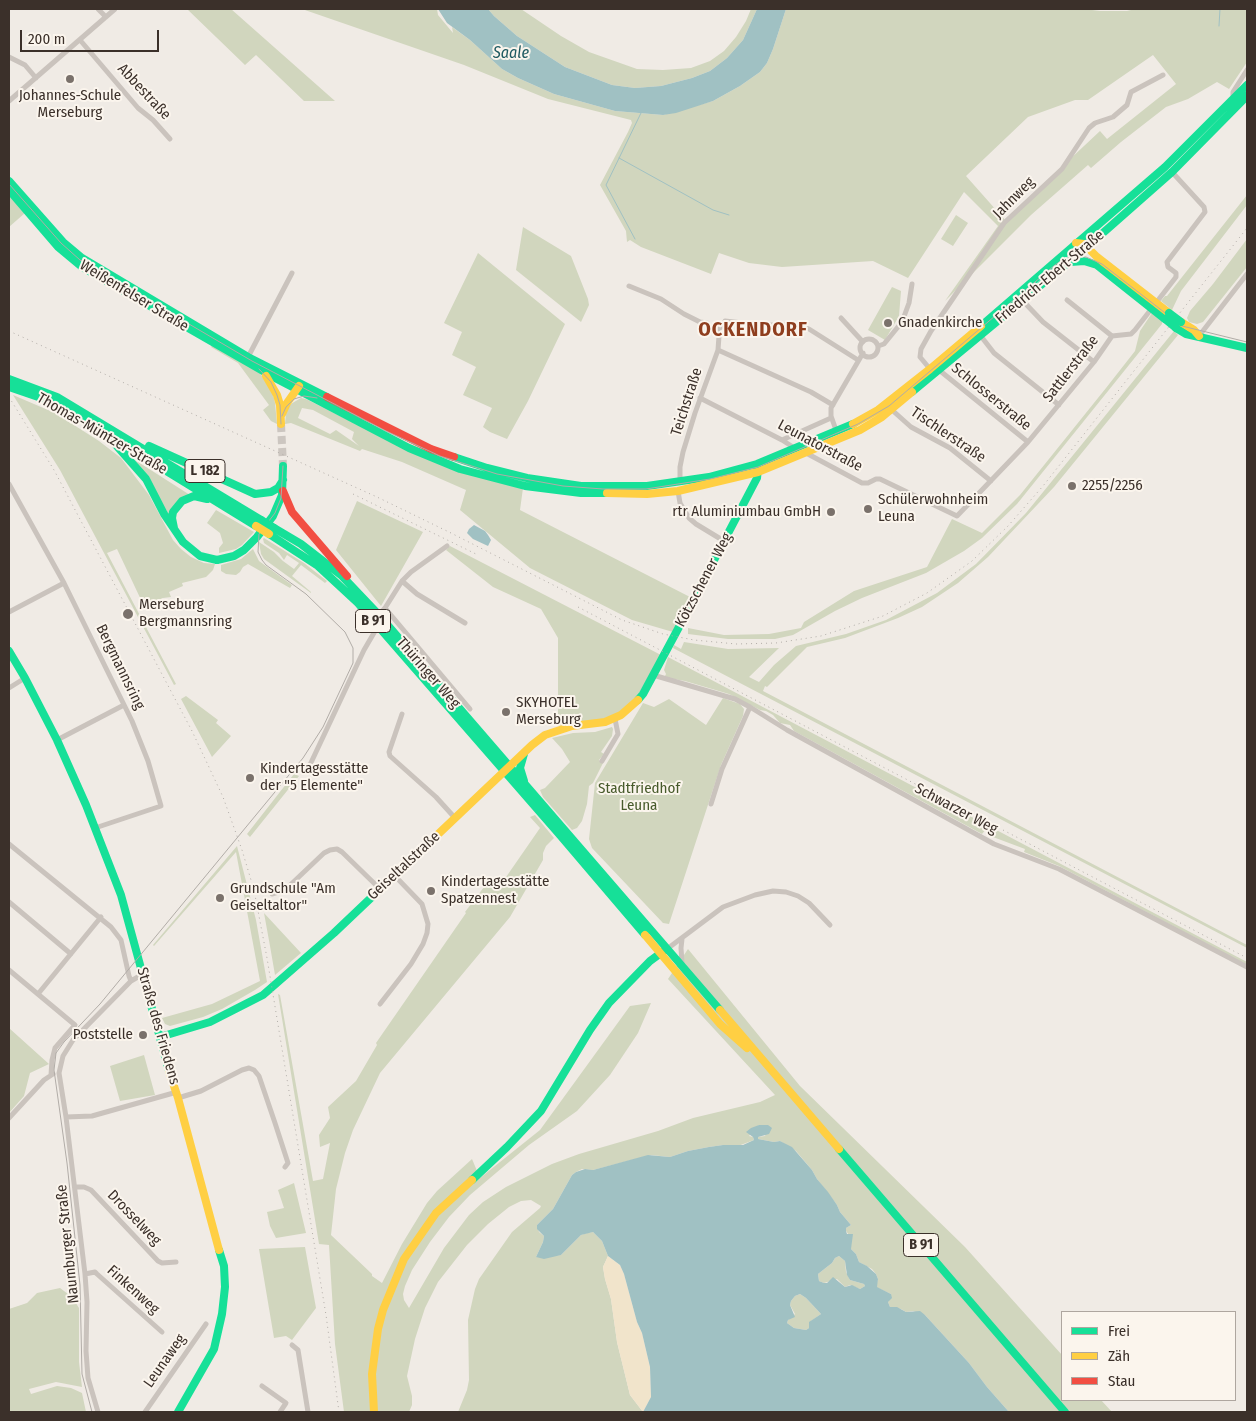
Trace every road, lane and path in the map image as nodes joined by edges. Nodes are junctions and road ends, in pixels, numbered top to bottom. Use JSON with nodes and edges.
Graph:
{"nodes":[{"id":1,"x":98,"y":9,"type":"edge"},
{"id":2,"x":115,"y":9,"type":"edge"},
{"id":3,"x":106,"y":17,"type":"junction"},
{"id":4,"x":80,"y":40,"type":"junction"},
{"id":5,"x":9,"y":57,"type":"edge"},
{"id":6,"x":1247,"y":70,"type":"edge"},
{"id":7,"x":1163,"y":75,"type":"dead end"},
{"id":8,"x":36,"y":78,"type":"junction"},
{"id":9,"x":1247,"y":84,"type":"edge"},
{"id":10,"x":1247,"y":96,"type":"edge"},
{"id":11,"x":9,"y":101,"type":"edge"},
{"id":12,"x":1235,"y":102,"type":"junction"},
{"id":13,"x":170,"y":139,"type":"dead end"},
{"id":14,"x":1172,"y":172,"type":"junction"},
{"id":15,"x":9,"y":181,"type":"edge"},
{"id":16,"x":9,"y":190,"type":"edge"},
{"id":17,"x":1076,"y":243,"type":"junction"},
{"id":18,"x":1084,"y":250,"type":"junction"},
{"id":19,"x":1067,"y":264,"type":"junction"},
{"id":20,"x":1097,"y":265,"type":"junction"},
{"id":21,"x":292,"y":273,"type":"dead end"},
{"id":22,"x":1247,"y":274,"type":"edge"},
{"id":23,"x":912,"y":284,"type":"dead end"},
{"id":24,"x":629,"y":286,"type":"dead end"},
{"id":25,"x":1023,"y":300,"type":"junction"},
{"id":26,"x":1067,"y":300,"type":"dead end"},
{"id":27,"x":1155,"y":306,"type":"junction"},
{"id":28,"x":841,"y":318,"type":"dead end"},
{"id":29,"x":717,"y":330,"type":"junction"},
{"id":30,"x":980,"y":336,"type":"junction"},
{"id":31,"x":1112,"y":336,"type":"junction"},
{"id":32,"x":1199,"y":336,"type":"junction"},
{"id":33,"x":863,"y":342,"type":"junction"},
{"id":34,"x":878,"y":346,"type":"junction"},
{"id":35,"x":1247,"y":348,"type":"edge"},
{"id":36,"x":718,"y":350,"type":"junction"},
{"id":37,"x":862,"y":353,"type":"junction"},
{"id":38,"x":247,"y":359,"type":"junction"},
{"id":39,"x":858,"y":360,"type":"junction"},
{"id":40,"x":1094,"y":362,"type":"junction"},
{"id":41,"x":930,"y":369,"type":"junction"},
{"id":42,"x":939,"y":370,"type":"junction"},
{"id":43,"x":9,"y":379,"type":"edge"},
{"id":44,"x":277,"y":379,"type":"junction"},
{"id":45,"x":299,"y":386,"type":"junction"},
{"id":46,"x":9,"y":387,"type":"edge"},
{"id":47,"x":700,"y":398,"type":"junction"},
{"id":48,"x":833,"y":405,"type":"junction"},
{"id":49,"x":1059,"y":405,"type":"junction"},
{"id":50,"x":892,"y":410,"type":"junction"},
{"id":51,"x":831,"y":418,"type":"junction"},
{"id":52,"x":86,"y":422,"type":"junction"},
{"id":53,"x":836,"y":430,"type":"junction"},
{"id":54,"x":124,"y":436,"type":"junction"},
{"id":55,"x":782,"y":440,"type":"junction"},
{"id":56,"x":1028,"y":442,"type":"junction"},
{"id":57,"x":794,"y":448,"type":"junction"},
{"id":58,"x":807,"y":453,"type":"junction"},
{"id":59,"x":466,"y":461,"type":"joint"},
{"id":60,"x":283,"y":466,"type":"tunnel mouth"},
{"id":61,"x":460,"y":468,"type":"joint"},
{"id":62,"x":757,"y":468,"type":"junction"},
{"id":63,"x":283,"y":480,"type":"junction"},
{"id":64,"x":991,"y":481,"type":"junction"},
{"id":65,"x":680,"y":482,"type":"junction"},
{"id":66,"x":9,"y":484,"type":"edge"},
{"id":67,"x":283,"y":491,"type":"junction"},
{"id":68,"x":678,"y":491,"type":"junction"},
{"id":69,"x":217,"y":502,"type":"junction"},
{"id":70,"x":957,"y":516,"type":"joint"},
{"id":71,"x":259,"y":523,"type":"junction"},
{"id":72,"x":174,"y":531,"type":"junction"},
{"id":73,"x":271,"y":531,"type":"junction"},
{"id":74,"x":724,"y":541,"type":"junction"},
{"id":75,"x":447,"y":546,"type":"dead end"},
{"id":76,"x":402,"y":582,"type":"junction"},
{"id":77,"x":64,"y":583,"type":"junction"},
{"id":78,"x":350,"y":583,"type":"junction"},
{"id":79,"x":386,"y":608,"type":"junction"},
{"id":80,"x":9,"y":612,"type":"edge"},
{"id":81,"x":379,"y":615,"type":"junction"},
{"id":82,"x":465,"y":623,"type":"dead end"},
{"id":83,"x":378,"y":626,"type":"junction"},
{"id":84,"x":9,"y":651,"type":"edge"},
{"id":85,"x":653,"y":675,"type":"junction"},
{"id":86,"x":25,"y":678,"type":"junction"},
{"id":87,"x":9,"y":688,"type":"edge"},
{"id":88,"x":452,"y":694,"type":"junction"},
{"id":89,"x":643,"y":694,"type":"joint"},
{"id":90,"x":124,"y":705,"type":"junction"},
{"id":91,"x":750,"y":707,"type":"junction"},
{"id":92,"x":470,"y":709,"type":"dead end"},
{"id":93,"x":402,"y":714,"type":"dead end"},
{"id":94,"x":615,"y":718,"type":"junction"},
{"id":95,"x":57,"y":740,"type":"junction"},
{"id":96,"x":524,"y":752,"type":"junction"},
{"id":97,"x":602,"y":761,"type":"dead end"},
{"id":98,"x":308,"y":769,"type":"dead end"},
{"id":99,"x":507,"y":769,"type":"junction"},
{"id":100,"x":525,"y":783,"type":"junction"},
{"id":101,"x":711,"y":804,"type":"dead end"},
{"id":102,"x":455,"y":818,"type":"junction"},
{"id":103,"x":95,"y":828,"type":"junction"},
{"id":104,"x":9,"y":844,"type":"edge"},
{"id":105,"x":394,"y":875,"type":"junction"},
{"id":106,"x":380,"y":888,"type":"junction"},
{"id":107,"x":272,"y":894,"type":"dead end"},
{"id":108,"x":9,"y":902,"type":"edge"},
{"id":109,"x":101,"y":917,"type":"junction"},
{"id":110,"x":830,"y":925,"type":"dead end"},
{"id":111,"x":682,"y":939,"type":"junction"},
{"id":112,"x":664,"y":952,"type":"junction"},
{"id":113,"x":71,"y":954,"type":"junction"},
{"id":114,"x":1247,"y":967,"type":"edge"},
{"id":115,"x":684,"y":968,"type":"junction"},
{"id":116,"x":9,"y":970,"type":"edge"},
{"id":117,"x":143,"y":974,"type":"junction"},
{"id":118,"x":131,"y":981,"type":"junction"},
{"id":119,"x":38,"y":994,"type":"junction"},
{"id":120,"x":380,"y":1004,"type":"dead end"},
{"id":121,"x":160,"y":1037,"type":"junction"},
{"id":122,"x":58,"y":1073,"type":"junction"},
{"id":123,"x":51,"y":1075,"type":"junction"},
{"id":124,"x":778,"y":1077,"type":"junction"},
{"id":125,"x":177,"y":1095,"type":"junction"},
{"id":126,"x":66,"y":1117,"type":"junction"},
{"id":127,"x":9,"y":1118,"type":"edge"},
{"id":128,"x":285,"y":1167,"type":"dead end"},
{"id":129,"x":75,"y":1187,"type":"junction"},
{"id":130,"x":176,"y":1262,"type":"dead end"},
{"id":131,"x":85,"y":1274,"type":"junction"},
{"id":132,"x":206,"y":1324,"type":"dead end"},
{"id":133,"x":162,"y":1332,"type":"dead end"},
{"id":134,"x":292,"y":1345,"type":"dead end"},
{"id":135,"x":262,"y":1386,"type":"dead end"},
{"id":136,"x":98,"y":1412,"type":"edge"},
{"id":137,"x":145,"y":1412,"type":"edge"},
{"id":138,"x":178,"y":1412,"type":"edge"},
{"id":139,"x":280,"y":1412,"type":"edge"},
{"id":140,"x":308,"y":1412,"type":"edge"},
{"id":141,"x":374,"y":1412,"type":"edge"},
{"id":142,"x":1065,"y":1412,"type":"edge"}],
"edges":[{"from":1,"to":3,"type":"street"},
{"from":2,"to":3,"type":"street"},
{"from":3,"to":4,"type":"street"},
{"from":4,"to":8,"type":"street"},
{"from":4,"to":13,"type":"street","name":"Abbestraße"},
{"from":5,"to":8,"type":"street"},
{"from":6,"to":12,"type":"street"},
{"from":7,"to":41,"type":"street","name":"Jahnweg"},
{"from":8,"to":11,"type":"street"},
{"from":9,"to":12,"type":"main road","name":"Friedrich-Ebert-Straße"},
{"from":10,"to":12,"type":"main road","name":"Friedrich-Ebert-Straße"},
{"from":12,"to":14,"type":"main road","name":"Friedrich-Ebert-Straße"},
{"from":12,"to":17,"type":"main road","name":"Friedrich-Ebert-Straße"},
{"from":14,"to":18,"type":"main road","name":"Friedrich-Ebert-Straße"},
{"from":14,"to":27,"type":"street","name":"Sattlerstraße"},
{"from":15,"to":38,"type":"main road","name":"Weißenfelser Straße"},
{"from":16,"to":38,"type":"main road","name":"Weißenfelser Straße"},
{"from":17,"to":18,"type":"main road"},
{"from":17,"to":41,"type":"main road","name":"Friedrich-Ebert-Straße"},
{"from":18,"to":19,"type":"main road","name":"Friedrich-Ebert-Straße"},
{"from":18,"to":20,"type":"main road"},
{"from":18,"to":27,"type":"main road"},
{"from":19,"to":20,"type":"main road"},
{"from":19,"to":25,"type":"main road","name":"Friedrich-Ebert-Straße"},
{"from":20,"to":27,"type":"main road"},
{"from":21,"to":38,"type":"street"},
{"from":22,"to":32,"type":"street"},
{"from":23,"to":34,"type":"street"},
{"from":24,"to":29,"type":"street"},
{"from":25,"to":30,"type":"main road","name":"Friedrich-Ebert-Straße"},
{"from":25,"to":40,"type":"street"},
{"from":26,"to":31,"type":"street"},
{"from":27,"to":31,"type":"street","name":"Sattlerstraße"},
{"from":27,"to":32,"type":"main road","bridge":true},
{"from":28,"to":33,"type":"street"},
{"from":29,"to":36,"type":"street","name":"Teichstraße"},
{"from":29,"to":39,"type":"street"},
{"from":30,"to":42,"type":"main road","name":"Friedrich-Ebert-Straße"},
{"from":30,"to":49,"type":"street"},
{"from":31,"to":40,"type":"street","name":"Sattlerstraße"},
{"from":32,"to":35,"type":"main road"},
{"from":33,"to":34,"type":"street"},
{"from":33,"to":37,"type":"street"},
{"from":34,"to":37,"type":"street"},
{"from":36,"to":47,"type":"street","name":"Teichstraße"},
{"from":36,"to":48,"type":"street"},
{"from":37,"to":39,"type":"street"},
{"from":38,"to":44,"type":"main road","name":"Weißenfelser Straße"},
{"from":39,"to":48,"type":"street"},
{"from":40,"to":49,"type":"street","name":"Sattlerstraße"},
{"from":41,"to":53,"type":"main road","name":"Friedrich-Ebert-Straße"},
{"from":42,"to":50,"type":"main road","name":"Friedrich-Ebert-Straße"},
{"from":42,"to":56,"type":"street","name":"Schlosserstraße"},
{"from":43,"to":54,"type":"main road","name":"Thomas-Müntzer-Straße","number":"B 91"},
{"from":44,"to":45,"type":"main road","name":"Weißenfelser Straße"},
{"from":44,"to":45,"type":"main road"},
{"from":45,"to":59,"type":"main road","name":"Weißenfelser Straße"},
{"from":45,"to":61,"type":"main road","name":"Weißenfelser Straße"},
{"from":46,"to":52,"type":"main road","name":"Thomas-Müntzer-Straße","number":"B 91"},
{"from":47,"to":55,"type":"street","name":"Leunatorstraße"},
{"from":47,"to":65,"type":"street","name":"Teichstraße"},
{"from":48,"to":51,"type":"street"},
{"from":49,"to":56,"type":"street","name":"Sattlerstraße"},
{"from":50,"to":58,"type":"main road","name":"Friedrich-Ebert-Straße"},
{"from":50,"to":64,"type":"street","name":"Tischlerstraße"},
{"from":51,"to":53,"type":"street"},
{"from":51,"to":55,"type":"street"},
{"from":52,"to":69,"type":"main road","name":"Thomas-Müntzer-Straße","number":"B 91"},
{"from":52,"to":72,"type":"main road"},
{"from":53,"to":57,"type":"main road","name":"Friedrich-Ebert-Straße"},
{"from":54,"to":63,"type":"main road","number":"L 182"},
{"from":54,"to":71,"type":"main road","name":"Thomas-Müntzer-Straße","number":"B 91"},
{"from":55,"to":57,"type":"street","name":"Leunatorstraße"},
{"from":56,"to":64,"type":"street","name":"Sattlerstraße"},
{"from":57,"to":58,"type":"street","name":"Leunatorstraße"},
{"from":57,"to":62,"type":"main road","name":"Friedrich-Ebert-Straße"},
{"from":58,"to":62,"type":"main road","name":"Friedrich-Ebert-Straße"},
{"from":58,"to":70,"type":"street","name":"Leunatorstraße"},
{"from":59,"to":65,"type":"main road","name":"Friedrich-Ebert-Straße"},
{"from":60,"to":63,"type":"main road"},
{"from":61,"to":68,"type":"main road","name":"Friedrich-Ebert-Straße"},
{"from":62,"to":65,"type":"main road","name":"Friedrich-Ebert-Straße"},
{"from":62,"to":68,"type":"main road","name":"Friedrich-Ebert-Straße"},
{"from":62,"to":74,"type":"main road","name":"Kötzschener Weg"},
{"from":63,"to":67,"type":"main road"},
{"from":64,"to":70,"type":"street","name":"Sattlerstraße"},
{"from":66,"to":77,"type":"street","name":"Bergmannsring"},
{"from":67,"to":72,"type":"main road"},
{"from":67,"to":78,"type":"main road"},
{"from":68,"to":74,"type":"street"},
{"from":69,"to":71,"type":"main road","name":"Thomas-Müntzer-Straße","number":"B 91"},
{"from":69,"to":72,"type":"main road"},
{"from":71,"to":73,"type":"main road","name":"Thomas-Müntzer-Straße","number":"B 91","bridge":true},
{"from":73,"to":78,"type":"main road","name":"Thüringer Weg","number":"B 91"},
{"from":73,"to":83,"type":"main road","name":"Thüringer Weg","number":"B 91"},
{"from":74,"to":85,"type":"main road","name":"Kötzschener Weg"},
{"from":75,"to":76,"type":"street"},
{"from":76,"to":79,"type":"street"},
{"from":76,"to":82,"type":"street"},
{"from":77,"to":80,"type":"street"},
{"from":77,"to":90,"type":"street","name":"Bergmannsring"},
{"from":78,"to":81,"type":"main road","name":"Thüringer Weg","number":"B 91"},
{"from":79,"to":81,"type":"street"},
{"from":79,"to":88,"type":"street","name":"Thüringer Weg"},
{"from":81,"to":88,"type":"main road","name":"Thüringer Weg","number":"B 91"},
{"from":83,"to":98,"type":"street"},
{"from":83,"to":99,"type":"main road","name":"Thüringer Weg","number":"B 91"},
{"from":84,"to":86,"type":"main road","name":"Straße des Friedens"},
{"from":85,"to":89,"type":"main road","name":"Kötzschener Weg"},
{"from":85,"to":91,"type":"street","name":"Schwarzer Weg"},
{"from":86,"to":87,"type":"street"},
{"from":86,"to":95,"type":"main road","name":"Straße des Friedens"},
{"from":88,"to":92,"type":"street","name":"Thüringer Weg"},
{"from":88,"to":99,"type":"main road","name":"Thüringer Weg","number":"B 91"},
{"from":89,"to":94,"type":"main road","name":"Geiseltalstraße"},
{"from":90,"to":95,"type":"street"},
{"from":90,"to":103,"type":"street","name":"Bergmannsring"},
{"from":91,"to":101,"type":"street"},
{"from":91,"to":114,"type":"street","name":"Schwarzer Weg"},
{"from":93,"to":102,"type":"street"},
{"from":94,"to":96,"type":"main road","name":"Geiseltalstraße"},
{"from":94,"to":97,"type":"street"},
{"from":95,"to":103,"type":"main road","name":"Straße des Friedens"},
{"from":96,"to":99,"type":"main road","name":"Geiseltalstraße"},
{"from":96,"to":100,"type":"main road"},
{"from":99,"to":100,"type":"main road","number":"B 91"},
{"from":99,"to":102,"type":"main road","name":"Geiseltalstraße"},
{"from":99,"to":112,"type":"main road","number":"B 91"},
{"from":100,"to":112,"type":"main road","number":"B 91"},
{"from":102,"to":105,"type":"main road","name":"Geiseltalstraße"},
{"from":103,"to":117,"type":"main road","name":"Straße des Friedens"},
{"from":104,"to":109,"type":"street"},
{"from":105,"to":106,"type":"main road","name":"Geiseltalstraße"},
{"from":105,"to":120,"type":"street"},
{"from":106,"to":107,"type":"street"},
{"from":106,"to":121,"type":"main road","name":"Geiseltalstraße"},
{"from":108,"to":113,"type":"street"},
{"from":109,"to":113,"type":"street"},
{"from":109,"to":118,"type":"street"},
{"from":110,"to":111,"type":"street"},
{"from":111,"to":112,"type":"street"},
{"from":111,"to":115,"type":"street"},
{"from":112,"to":115,"type":"main road","number":"B 91"},
{"from":112,"to":124,"type":"main road","number":"B 91"},
{"from":112,"to":141,"type":"main road"},
{"from":113,"to":119,"type":"street"},
{"from":115,"to":124,"type":"main road","number":"B 91"},
{"from":116,"to":119,"type":"street"},
{"from":117,"to":118,"type":"street"},
{"from":117,"to":121,"type":"main road","name":"Straße des Friedens"},
{"from":118,"to":122,"type":"street"},
{"from":119,"to":123,"type":"street"},
{"from":121,"to":125,"type":"main road","name":"Straße des Friedens"},
{"from":122,"to":123,"type":"street"},
{"from":122,"to":126,"type":"street","name":"Naumburger Straße"},
{"from":123,"to":127,"type":"street"},
{"from":124,"to":142,"type":"main road","number":"B 91"},
{"from":125,"to":126,"type":"street"},
{"from":125,"to":128,"type":"street"},
{"from":125,"to":138,"type":"main road","name":"Straße des Friedens"},
{"from":126,"to":129,"type":"street","name":"Naumburger Straße"},
{"from":129,"to":130,"type":"street","name":"Drosselweg"},
{"from":129,"to":131,"type":"street","name":"Naumburger Straße"},
{"from":131,"to":133,"type":"street","name":"Finkenweg"},
{"from":131,"to":136,"type":"street","name":"Naumburger Straße"},
{"from":132,"to":137,"type":"street","name":"Leunaweg"},
{"from":134,"to":140,"type":"street"},
{"from":135,"to":139,"type":"street"}]}
